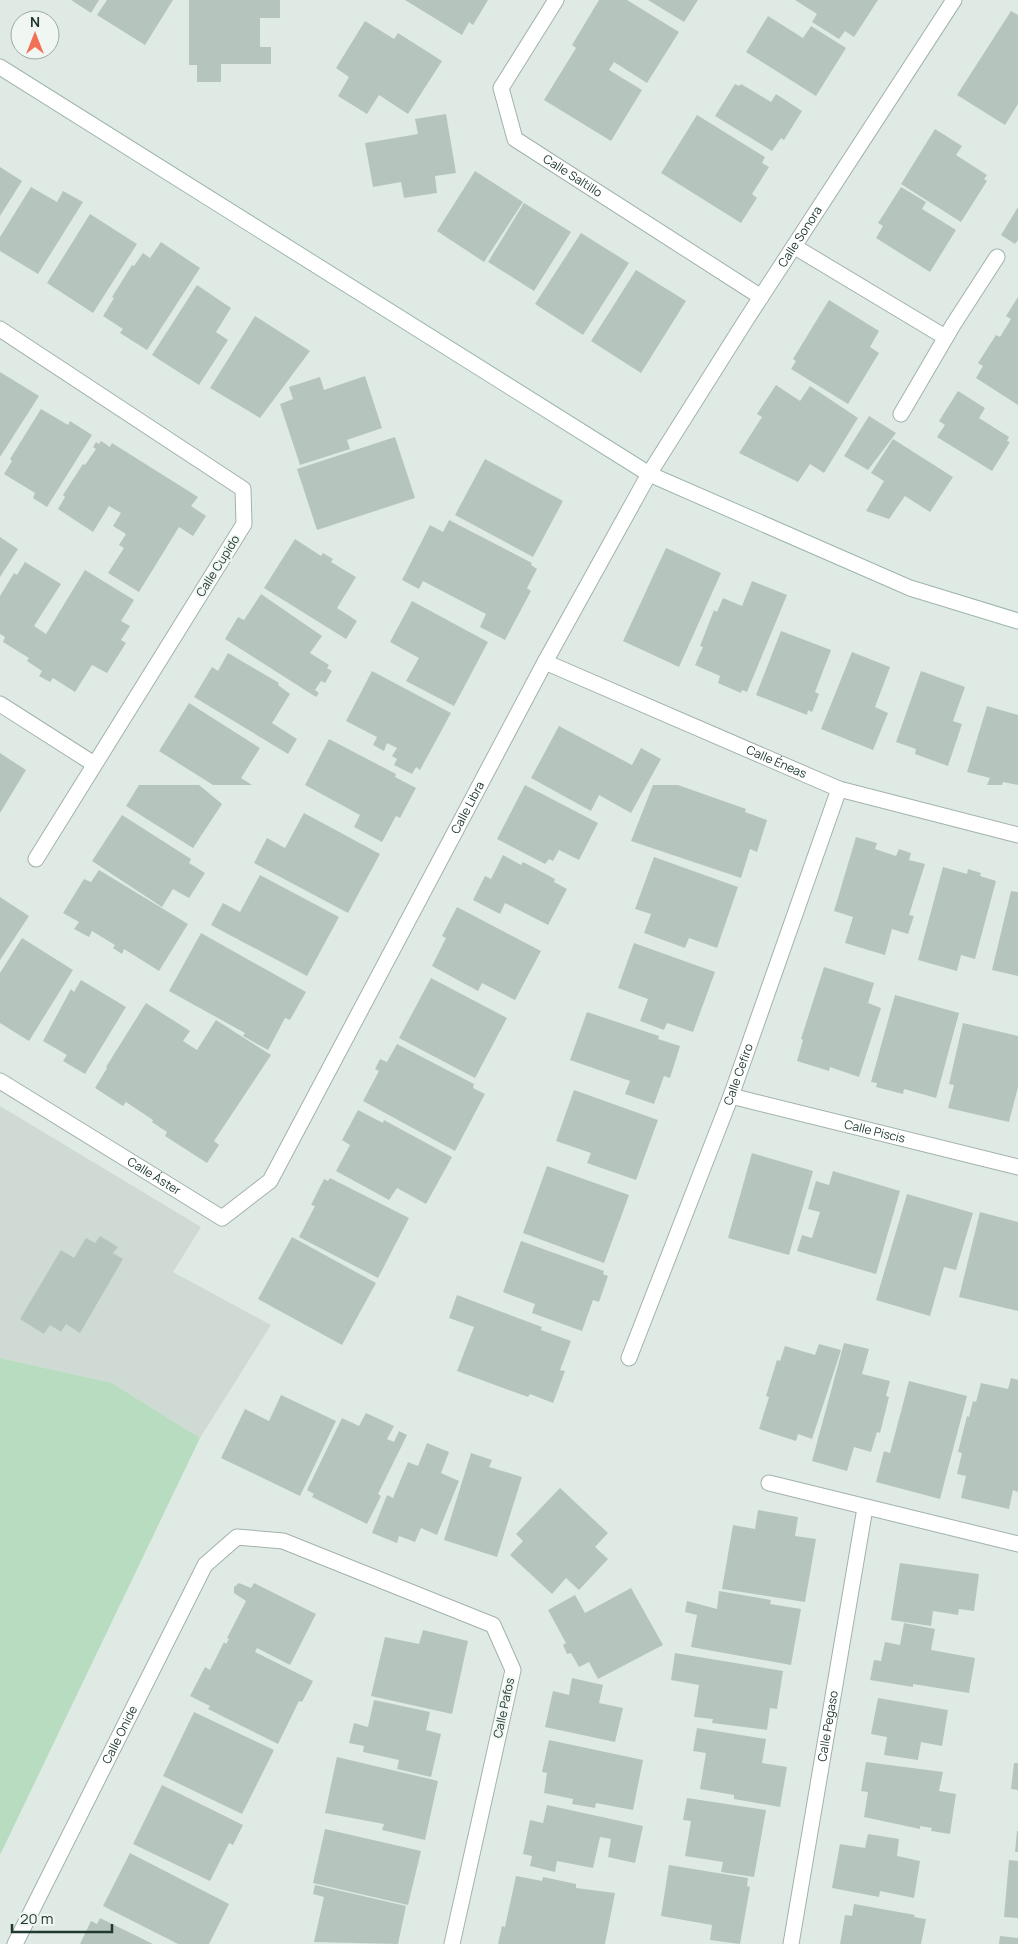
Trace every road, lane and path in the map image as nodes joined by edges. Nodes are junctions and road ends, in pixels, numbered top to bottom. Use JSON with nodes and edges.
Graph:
{"nodes":[{"id":1,"x":556,"y":0,"type":"edge"},
{"id":2,"x":954,"y":0,"type":"edge"},
{"id":3,"x":0,"y":67,"type":"edge"},
{"id":4,"x":794,"y":247,"type":"junction"},
{"id":5,"x":997,"y":257,"type":"dead end"},
{"id":6,"x":761,"y":296,"type":"junction"},
{"id":7,"x":0,"y":329,"type":"edge"},
{"id":8,"x":945,"y":337,"type":"junction"},
{"id":9,"x":901,"y":414,"type":"dead end"},
{"id":10,"x":649,"y":474,"type":"junction"},
{"id":11,"x":1018,"y":621,"type":"edge"},
{"id":12,"x":545,"y":662,"type":"junction"},
{"id":13,"x":0,"y":704,"type":"edge"},
{"id":14,"x":94,"y":764,"type":"junction"},
{"id":15,"x":839,"y":789,"type":"junction"},
{"id":16,"x":1018,"y":835,"type":"edge"},
{"id":17,"x":36,"y":859,"type":"dead end"},
{"id":18,"x":0,"y":1081,"type":"edge"},
{"id":19,"x":731,"y":1096,"type":"junction"},
{"id":20,"x":290,"y":1144,"type":"joint"},
{"id":21,"x":1018,"y":1167,"type":"edge"},
{"id":22,"x":629,"y":1358,"type":"dead end"},
{"id":23,"x":769,"y":1483,"type":"dead end"},
{"id":24,"x":865,"y":1508,"type":"junction"},
{"id":25,"x":237,"y":1537,"type":"joint"},
{"id":26,"x":1018,"y":1544,"type":"edge"},
{"id":27,"x":15,"y":1944,"type":"edge"},
{"id":28,"x":452,"y":1944,"type":"edge"},
{"id":29,"x":791,"y":1944,"type":"edge"}],
"edges":[{"from":1,"to":6,"type":"street","name":"Calle Saltillo"},
{"from":2,"to":4,"type":"street","name":"Calle Sonora"},
{"from":3,"to":10,"type":"street"},
{"from":4,"to":6,"type":"street","name":"Calle Sonora"},
{"from":4,"to":8,"type":"street"},
{"from":5,"to":8,"type":"street"},
{"from":6,"to":10,"type":"street","name":"Calle Sonora"},
{"from":7,"to":14,"type":"street","name":"Calle Cupido"},
{"from":8,"to":9,"type":"street"},
{"from":10,"to":11,"type":"street"},
{"from":10,"to":12,"type":"street","name":"Calle Libra"},
{"from":12,"to":15,"type":"street","name":"Calle Éneas"},
{"from":12,"to":20,"type":"street","name":"Calle Libra"},
{"from":13,"to":14,"type":"street"},
{"from":14,"to":17,"type":"street","name":"Calle Cupido"},
{"from":15,"to":16,"type":"street","name":"Calle Éneas"},
{"from":15,"to":19,"type":"street","name":"Calle Cefiro"},
{"from":18,"to":20,"type":"street","name":"Calle Áster"},
{"from":19,"to":21,"type":"street","name":"Calle Piscis"},
{"from":19,"to":22,"type":"street","name":"Calle Cefiro"},
{"from":23,"to":24,"type":"street"},
{"from":24,"to":26,"type":"street"},
{"from":24,"to":29,"type":"street","name":"Calle Pegaso"},
{"from":25,"to":27,"type":"street","name":"Calle Onide"},
{"from":25,"to":28,"type":"street","name":"Calle Pafos"}]}
